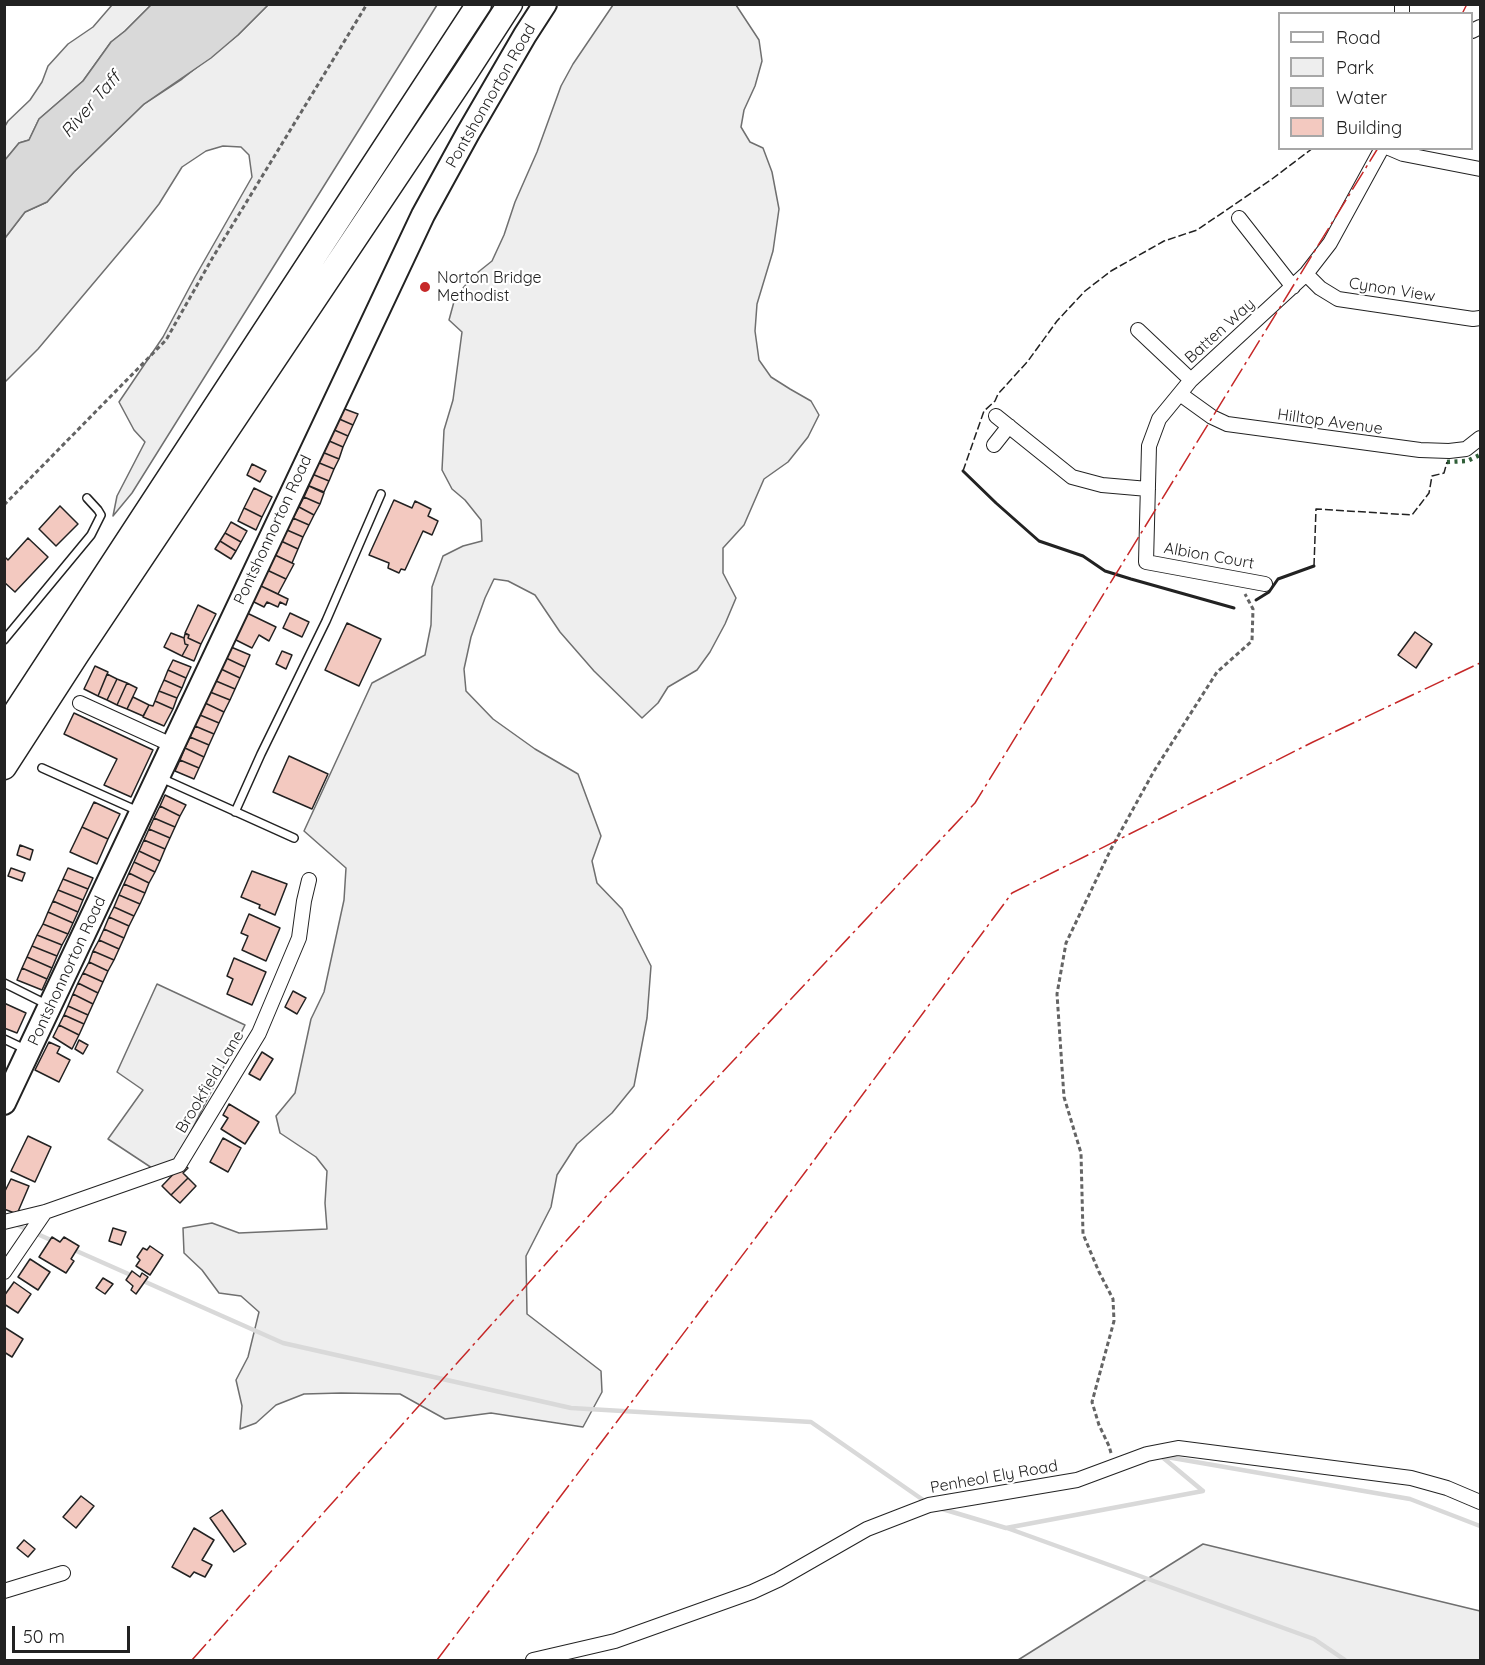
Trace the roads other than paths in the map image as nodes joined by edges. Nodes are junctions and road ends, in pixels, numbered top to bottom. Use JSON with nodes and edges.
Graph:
{"nodes":[{"id":1,"x":479,"y":4,"type":"edge"},
{"id":2,"x":510,"y":4,"type":"edge"},
{"id":3,"x":545,"y":4,"type":"edge"},
{"id":4,"x":1381,"y":150,"type":"edge"},
{"id":5,"x":1394,"y":150,"type":"edge"},
{"id":6,"x":1480,"y":169,"type":"edge"},
{"id":7,"x":1239,"y":218,"type":"dead end"},
{"id":8,"x":1306,"y":274,"type":"junction"},
{"id":9,"x":1293,"y":287,"type":"junction"},
{"id":10,"x":1480,"y":318,"type":"edge"},
{"id":11,"x":1138,"y":330,"type":"dead end"},
{"id":12,"x":1191,"y":380,"type":"junction"},
{"id":13,"x":1180,"y":394,"type":"junction"},
{"id":14,"x":996,"y":416,"type":"dead end"},
{"id":15,"x":1009,"y":426,"type":"junction"},
{"id":16,"x":1480,"y":438,"type":"edge"},
{"id":17,"x":994,"y":445,"type":"dead end"},
{"id":18,"x":1148,"y":489,"type":"junction"},
{"id":19,"x":381,"y":494,"type":"dead end"},
{"id":20,"x":87,"y":498,"type":"dead end"},
{"id":21,"x":1146,"y":562,"type":"joint"},
{"id":22,"x":1265,"y":584,"type":"road end"},
{"id":23,"x":4,"y":640,"type":"edge"},
{"id":24,"x":80,"y":703,"type":"dead end"},
{"id":25,"x":4,"y":730,"type":"edge"},
{"id":26,"x":172,"y":744,"type":"junction"},
{"id":27,"x":4,"y":767,"type":"edge"},
{"id":28,"x":42,"y":768,"type":"dead end"},
{"id":29,"x":158,"y":777,"type":"junction"},
{"id":30,"x":235,"y":812,"type":"junction"},
{"id":31,"x":141,"y":813,"type":"junction"},
{"id":32,"x":294,"y":838,"type":"dead end"},
{"id":33,"x":309,"y":880,"type":"dead end"},
{"id":34,"x":4,"y":983,"type":"edge"},
{"id":35,"x":50,"y":1007,"type":"junction"},
{"id":36,"x":4,"y":1039,"type":"edge"},
{"id":37,"x":26,"y":1059,"type":"junction"},
{"id":38,"x":4,"y":1103,"type":"edge"},
{"id":39,"x":45,"y":1212,"type":"junction"},
{"id":40,"x":4,"y":1222,"type":"edge"},
{"id":41,"x":4,"y":1272,"type":"edge"},
{"id":42,"x":1480,"y":1502,"type":"edge"},
{"id":43,"x":63,"y":1573,"type":"dead end"},
{"id":44,"x":4,"y":1591,"type":"edge"},
{"id":45,"x":533,"y":1660,"type":"edge"}],
"edges":[{"from":1,"to":25,"type":"highway"},
{"from":2,"to":27,"type":"highway"},
{"from":3,"to":26,"type":"main road","name":"Pontshonnorton Road"},
{"from":4,"to":8,"type":"street","name":"Batten Way"},
{"from":5,"to":6,"type":"street"},
{"from":7,"to":9,"type":"street"},
{"from":8,"to":9,"type":"street","name":"Batten Way"},
{"from":8,"to":10,"type":"street","name":"Cynon View"},
{"from":9,"to":12,"type":"street","name":"Batten Way"},
{"from":11,"to":12,"type":"street"},
{"from":12,"to":13,"type":"street","name":"Batten Way"},
{"from":13,"to":16,"type":"street","name":"Hilltop Avenue"},
{"from":13,"to":18,"type":"street","name":"Batten Way"},
{"from":14,"to":15,"type":"street"},
{"from":15,"to":17,"type":"street"},
{"from":15,"to":18,"type":"street"},
{"from":18,"to":21,"type":"street","name":"Batten Way"},
{"from":19,"to":30,"type":"lane"},
{"from":20,"to":23,"type":"lane"},
{"from":21,"to":22,"type":"street","name":"Albion Court"},
{"from":24,"to":26,"type":"street"},
{"from":26,"to":29,"type":"main road","name":"Pontshonnorton Road"},
{"from":28,"to":31,"type":"lane"},
{"from":29,"to":30,"type":"lane"},
{"from":29,"to":31,"type":"main road","name":"Pontshonnorton Road"},
{"from":30,"to":32,"type":"lane"},
{"from":31,"to":35,"type":"main road","name":"Pontshonnorton Road"},
{"from":33,"to":39,"type":"street","name":"Brookfield Lane"},
{"from":34,"to":35,"type":"lane"},
{"from":35,"to":37,"type":"main road","name":"Pontshonnorton Road"},
{"from":36,"to":37,"type":"lane"},
{"from":37,"to":38,"type":"main road","name":"Pontshonnorton Road"},
{"from":39,"to":40,"type":"street","name":"Brookfield Lane"},
{"from":39,"to":41,"type":"street"},
{"from":42,"to":45,"type":"street","name":"Penheol Ely Road"},
{"from":43,"to":44,"type":"street"}]}
